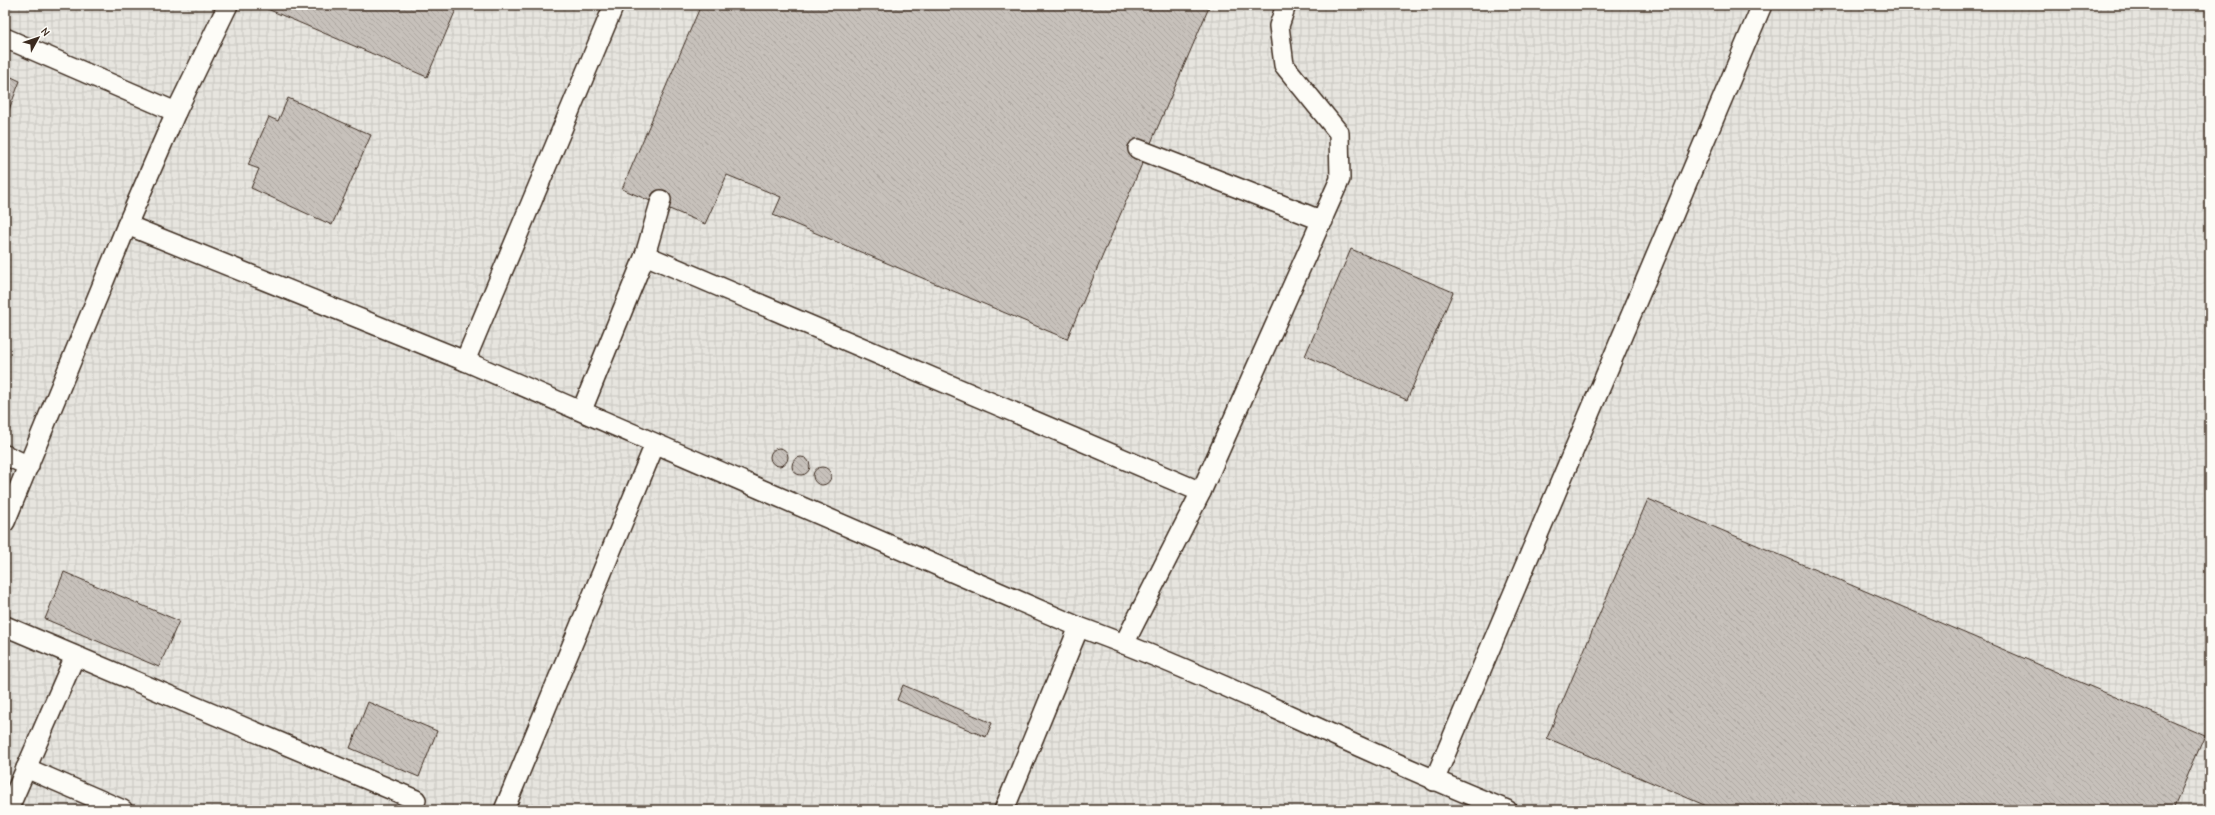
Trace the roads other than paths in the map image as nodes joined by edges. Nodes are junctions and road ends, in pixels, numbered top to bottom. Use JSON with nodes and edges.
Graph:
{"nodes":[{"id":1,"x":228,"y":5,"type":"edge"},
{"id":2,"x":614,"y":5,"type":"edge"},
{"id":3,"x":1286,"y":5,"type":"edge"},
{"id":4,"x":1762,"y":5,"type":"edge"},
{"id":5,"x":5,"y":38,"type":"edge"},
{"id":6,"x":176,"y":112,"type":"junction"},
{"id":7,"x":1138,"y":149,"type":"dead end"},
{"id":8,"x":661,"y":200,"type":"dead end"},
{"id":9,"x":1323,"y":221,"type":"junction"},
{"id":10,"x":127,"y":225,"type":"junction"},
{"id":11,"x":645,"y":254,"type":"junction"},
{"id":12,"x":464,"y":361,"type":"junction"},
{"id":13,"x":582,"y":410,"type":"junction"},
{"id":14,"x":655,"y":444,"type":"junction"},
{"id":15,"x":5,"y":455,"type":"edge"},
{"id":16,"x":29,"y":466,"type":"junction"},
{"id":17,"x":1201,"y":492,"type":"junction"},
{"id":18,"x":5,"y":522,"type":"edge"},
{"id":19,"x":5,"y":626,"type":"edge"},
{"id":20,"x":1079,"y":627,"type":"junction"},
{"id":21,"x":1124,"y":644,"type":"junction"},
{"id":22,"x":75,"y":656,"type":"junction"},
{"id":23,"x":26,"y":768,"type":"junction"},
{"id":24,"x":1434,"y":781,"type":"junction"},
{"id":25,"x":416,"y":800,"type":"dead end"},
{"id":26,"x":8,"y":810,"type":"edge"},
{"id":27,"x":123,"y":810,"type":"edge"},
{"id":28,"x":504,"y":810,"type":"edge"},
{"id":29,"x":1004,"y":810,"type":"edge"},
{"id":30,"x":1507,"y":810,"type":"edge"}],
"edges":[{"from":1,"to":6,"type":"lane"},
{"from":2,"to":12,"type":"lane"},
{"from":3,"to":9,"type":"lane"},
{"from":4,"to":24,"type":"lane"},
{"from":5,"to":6,"type":"lane"},
{"from":6,"to":10,"type":"lane"},
{"from":7,"to":9,"type":"lane"},
{"from":8,"to":11,"type":"lane"},
{"from":9,"to":17,"type":"lane"},
{"from":10,"to":12,"type":"lane"},
{"from":10,"to":16,"type":"lane"},
{"from":11,"to":13,"type":"lane"},
{"from":11,"to":17,"type":"lane"},
{"from":12,"to":13,"type":"lane"},
{"from":13,"to":14,"type":"lane"},
{"from":14,"to":20,"type":"lane"},
{"from":14,"to":28,"type":"lane"},
{"from":15,"to":16,"type":"lane"},
{"from":16,"to":18,"type":"lane"},
{"from":17,"to":21,"type":"lane"},
{"from":19,"to":22,"type":"lane"},
{"from":20,"to":21,"type":"lane"},
{"from":20,"to":29,"type":"lane"},
{"from":21,"to":24,"type":"lane"},
{"from":22,"to":23,"type":"lane"},
{"from":22,"to":25,"type":"lane"},
{"from":23,"to":26,"type":"lane"},
{"from":23,"to":27,"type":"lane"},
{"from":24,"to":30,"type":"lane"}]}
